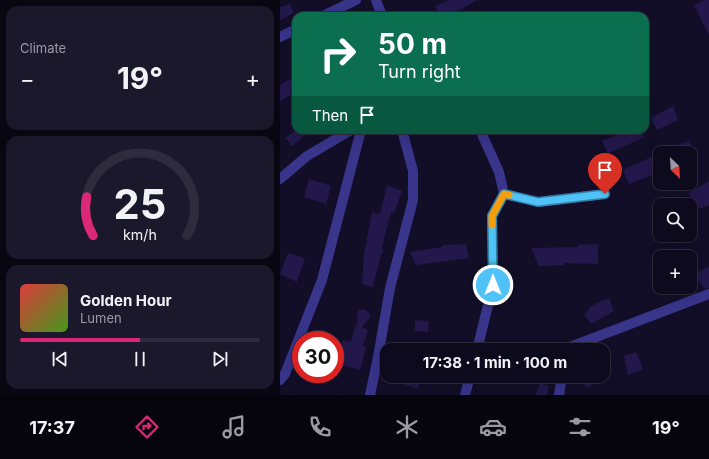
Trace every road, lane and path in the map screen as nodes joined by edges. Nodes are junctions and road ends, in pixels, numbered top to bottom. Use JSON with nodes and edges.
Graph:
{"nodes":[{"id":1,"x":356,"y":0,"type":"edge"},
{"id":2,"x":376,"y":0,"type":"edge"},
{"id":3,"x":331,"y":12,"type":"edge"},
{"id":4,"x":380,"y":12,"type":"edge"},
{"id":5,"x":292,"y":32,"type":"edge"},
{"id":6,"x":280,"y":38,"type":"edge"},
{"id":7,"x":344,"y":134,"type":"edge"},
{"id":8,"x":360,"y":134,"type":"edge"},
{"id":9,"x":403,"y":134,"type":"edge"},
{"id":10,"x":482,"y":134,"type":"edge"},
{"id":11,"x":280,"y":179,"type":"edge"},
{"id":12,"x":504,"y":194,"type":"junction"},
{"id":13,"x":605,"y":194,"type":"dead end"},
{"id":14,"x":709,"y":294,"type":"edge"},
{"id":15,"x":479,"y":343,"type":"edge"},
{"id":16,"x":583,"y":343,"type":"edge"},
{"id":17,"x":280,"y":380,"type":"edge"},
{"id":18,"x":468,"y":383,"type":"edge"},
{"id":19,"x":561,"y":383,"type":"edge"},
{"id":20,"x":370,"y":395,"type":"edge"},
{"id":21,"x":465,"y":395,"type":"edge"},
{"id":22,"x":559,"y":395,"type":"edge"}],
"edges":[{"from":1,"to":3,"type":"street"},
{"from":2,"to":4,"type":"street"},
{"from":5,"to":6,"type":"street"},
{"from":7,"to":11,"type":"street"},
{"from":8,"to":17,"type":"street"},
{"from":9,"to":20,"type":"street"},
{"from":10,"to":12,"type":"street"},
{"from":12,"to":13,"type":"street"},
{"from":12,"to":15,"type":"street"},
{"from":14,"to":16,"type":"street"},
{"from":18,"to":21,"type":"street"},
{"from":19,"to":22,"type":"street"}]}
